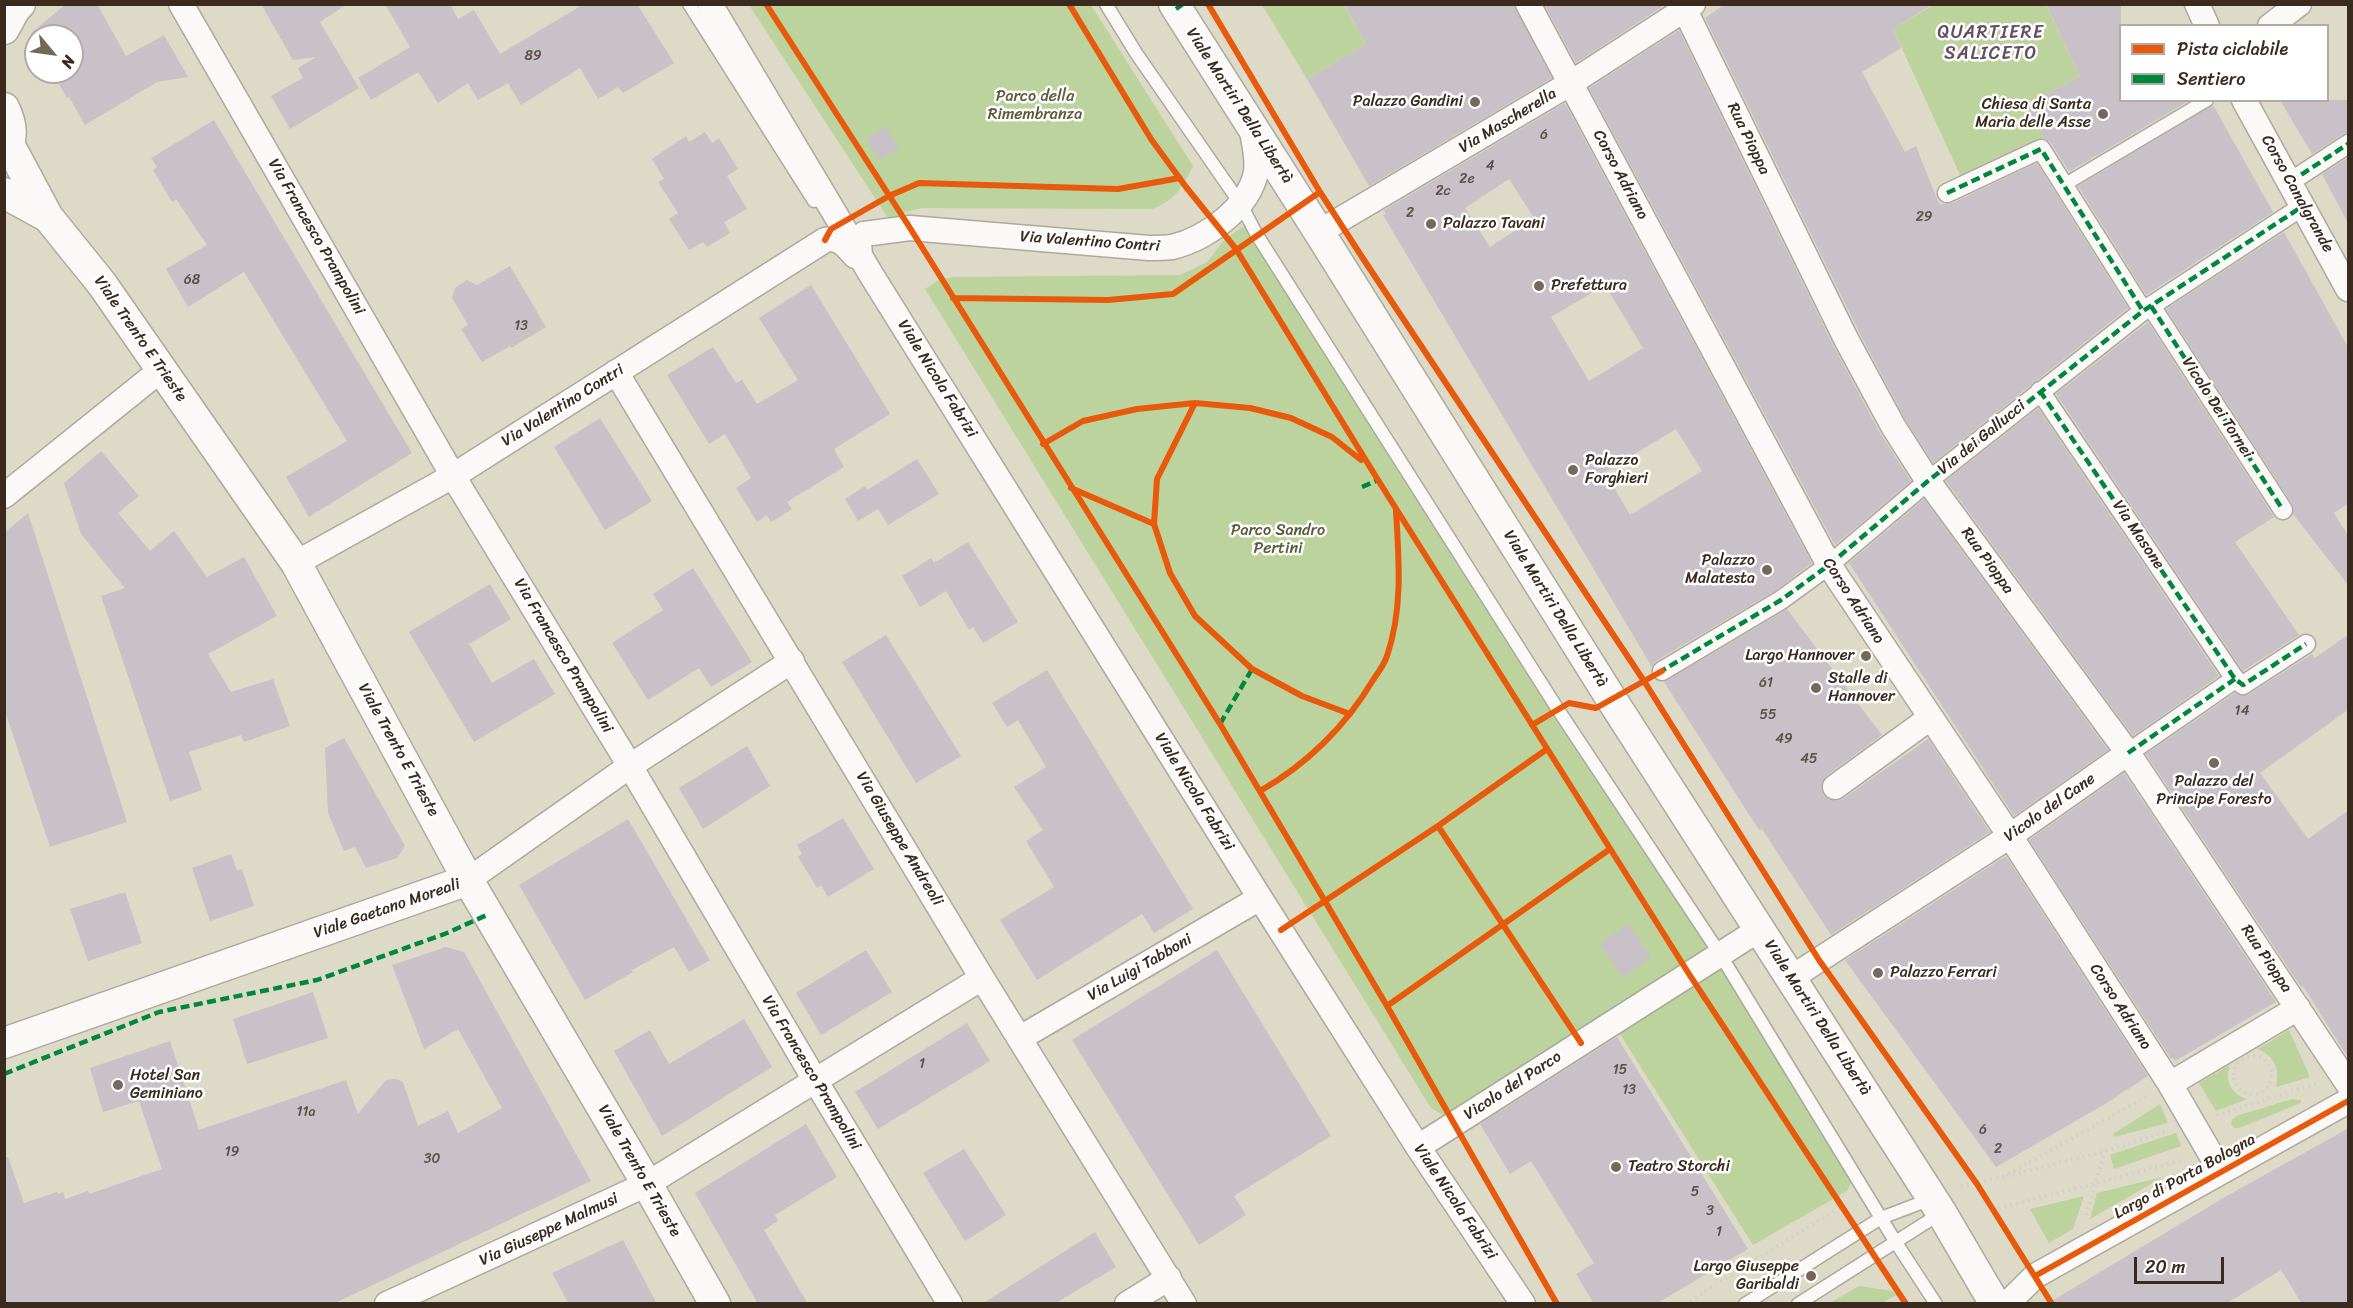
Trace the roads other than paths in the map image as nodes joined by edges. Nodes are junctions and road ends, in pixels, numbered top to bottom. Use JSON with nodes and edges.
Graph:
{"nodes":[{"id":1,"x":20,"y":4,"type":"edge"},
{"id":2,"x":182,"y":4,"type":"edge"},
{"id":3,"x":689,"y":4,"type":"edge"},
{"id":4,"x":710,"y":4,"type":"edge"},
{"id":5,"x":1107,"y":4,"type":"edge"},
{"id":6,"x":1174,"y":4,"type":"edge"},
{"id":7,"x":1528,"y":4,"type":"edge"},
{"id":8,"x":2197,"y":4,"type":"edge"},
{"id":9,"x":2299,"y":4,"type":"edge"},
{"id":10,"x":1687,"y":6,"type":"edge"},
{"id":11,"x":2206,"y":24,"type":"edge"},
{"id":12,"x":2273,"y":24,"type":"edge"},
{"id":13,"x":4,"y":29,"type":"edge"},
{"id":14,"x":1571,"y":83,"type":"junction"},
{"id":15,"x":2204,"y":102,"type":"edge"},
{"id":16,"x":2245,"y":102,"type":"edge"},
{"id":17,"x":4,"y":108,"type":"edge"},
{"id":18,"x":1250,"y":122,"type":"junction"},
{"id":19,"x":2349,"y":144,"type":"edge"},
{"id":20,"x":7,"y":151,"type":"edge"},
{"id":21,"x":2290,"y":182,"type":"junction"},
{"id":22,"x":2064,"y":185,"type":"junction"},
{"id":23,"x":4,"y":193,"type":"edge"},
{"id":24,"x":1947,"y":193,"type":"dead end"},
{"id":25,"x":1240,"y":203,"type":"junction"},
{"id":26,"x":2303,"y":206,"type":"junction"},
{"id":27,"x":48,"y":217,"type":"junction"},
{"id":28,"x":1319,"y":232,"type":"junction"},
{"id":29,"x":825,"y":240,"type":"joint"},
{"id":30,"x":861,"y":251,"type":"junction"},
{"id":31,"x":2349,"y":289,"type":"edge"},
{"id":32,"x":2147,"y":309,"type":"junction"},
{"id":33,"x":162,"y":369,"type":"junction"},
{"id":34,"x":616,"y":372,"type":"junction"},
{"id":35,"x":2040,"y":391,"type":"junction"},
{"id":36,"x":453,"y":476,"type":"junction"},
{"id":37,"x":1928,"y":481,"type":"junction"},
{"id":38,"x":4,"y":496,"type":"edge"},
{"id":39,"x":2283,"y":510,"type":"dead end"},
{"id":40,"x":296,"y":563,"type":"junction"},
{"id":41,"x":1829,"y":565,"type":"junction"},
{"id":42,"x":2306,"y":644,"type":"dead end"},
{"id":43,"x":792,"y":662,"type":"junction"},
{"id":44,"x":1662,"y":670,"type":"dead end"},
{"id":45,"x":2235,"y":679,"type":"junction"},
{"id":46,"x":1930,"y":718,"type":"junction"},
{"id":47,"x":2128,"y":753,"type":"junction"},
{"id":48,"x":630,"y":766,"type":"junction"},
{"id":49,"x":1835,"y":787,"type":"dead end"},
{"id":50,"x":2010,"y":836,"type":"junction"},
{"id":51,"x":468,"y":880,"type":"junction"},
{"id":52,"x":1260,"y":898,"type":"junction"},
{"id":53,"x":1760,"y":929,"type":"junction"},
{"id":54,"x":1720,"y":954,"type":"junction"},
{"id":55,"x":982,"y":978,"type":"junction"},
{"id":56,"x":1791,"y":978,"type":"junction"},
{"id":57,"x":2298,"y":1008,"type":"junction"},
{"id":58,"x":1020,"y":1038,"type":"junction"},
{"id":59,"x":4,"y":1043,"type":"edge"},
{"id":60,"x":815,"y":1080,"type":"junction"},
{"id":61,"x":2346,"y":1080,"type":"edge"},
{"id":62,"x":2170,"y":1084,"type":"junction"},
{"id":63,"x":2349,"y":1101,"type":"edge"},
{"id":64,"x":1418,"y":1147,"type":"junction"},
{"id":65,"x":2215,"y":1163,"type":"junction"},
{"id":66,"x":647,"y":1184,"type":"junction"},
{"id":67,"x":1937,"y":1205,"type":"junction"},
{"id":68,"x":1881,"y":1218,"type":"junction"},
{"id":69,"x":1895,"y":1241,"type":"junction"},
{"id":70,"x":1169,"y":1278,"type":"junction"},
{"id":71,"x":387,"y":1304,"type":"edge"},
{"id":72,"x":715,"y":1304,"type":"edge"},
{"id":73,"x":950,"y":1304,"type":"edge"},
{"id":74,"x":1127,"y":1304,"type":"edge"},
{"id":75,"x":1184,"y":1304,"type":"edge"},
{"id":76,"x":1523,"y":1304,"type":"edge"},
{"id":77,"x":1744,"y":1304,"type":"edge"},
{"id":78,"x":1798,"y":1304,"type":"edge"},
{"id":79,"x":1936,"y":1304,"type":"edge"},
{"id":80,"x":1995,"y":1304,"type":"edge"},
{"id":81,"x":2007,"y":1304,"type":"edge"}],
"edges":[{"from":1,"to":13,"type":"street"},
{"from":2,"to":36,"type":"street","name":"Via Francesco Prampolini"},
{"from":3,"to":30,"type":"lane","name":"Viale Nicola Fabrizi"},
{"from":4,"to":30,"type":"street","name":"Viale Nicola Fabrizi"},
{"from":5,"to":25,"type":"lane"},
{"from":6,"to":18,"type":"street","name":"Viale Martiri Della Libertà"},
{"from":7,"to":14,"type":"street","name":"Corso Adriano"},
{"from":8,"to":11,"type":"street"},
{"from":9,"to":12,"type":"street"},
{"from":10,"to":14,"type":"street","name":"Via Mascherella"},
{"from":10,"to":37,"type":"street","name":"Rua Pioppa"},
{"from":14,"to":28,"type":"street","name":"Via Mascherella"},
{"from":14,"to":41,"type":"street","name":"Corso Adriano"},
{"from":15,"to":22,"type":"lane"},
{"from":16,"to":21,"type":"street","name":"Corso Canalgrande"},
{"from":17,"to":20,"type":"street"},
{"from":18,"to":25,"type":"street","name":"Via Valentino Contri"},
{"from":18,"to":28,"type":"street","name":"Viale Martiri Della Libertà"},
{"from":19,"to":21,"type":"street"},
{"from":20,"to":27,"type":"street","name":"Viale Trento E Trieste"},
{"from":21,"to":26,"type":"street","name":"Corso Canalgrande"},
{"from":22,"to":24,"type":"street","name":"Vicolo Dei Tornei"},
{"from":22,"to":32,"type":"street","name":"Vicolo Dei Tornei"},
{"from":23,"to":27,"type":"street","name":"Viale Trento E Trieste"},
{"from":25,"to":30,"type":"street","name":"Via Valentino Contri"},
{"from":25,"to":54,"type":"lane"},
{"from":26,"to":31,"type":"street","name":"Corso Canalgrande"},
{"from":26,"to":32,"type":"street","name":"Via dei Gallucci"},
{"from":27,"to":33,"type":"street","name":"Viale Trento E Trieste"},
{"from":28,"to":53,"type":"street","name":"Viale Martiri Della Libertà"},
{"from":29,"to":30,"type":"street","name":"Viale Nicola Fabrizi"},
{"from":29,"to":34,"type":"street","name":"Via Valentino Contri"},
{"from":30,"to":52,"type":"street","name":"Viale Nicola Fabrizi"},
{"from":32,"to":35,"type":"street","name":"Via dei Gallucci"},
{"from":32,"to":39,"type":"street","name":"Vicolo Dei Tornei"},
{"from":33,"to":38,"type":"street"},
{"from":33,"to":40,"type":"street","name":"Viale Trento E Trieste"},
{"from":34,"to":36,"type":"street","name":"Via Valentino Contri"},
{"from":34,"to":43,"type":"street","name":"Via Giuseppe Andreoli"},
{"from":35,"to":37,"type":"street","name":"Via dei Gallucci"},
{"from":35,"to":45,"type":"street","name":"Via Masone"},
{"from":36,"to":40,"type":"street","name":"Via Valentino Contri"},
{"from":36,"to":48,"type":"street","name":"Via Francesco Prampolini"},
{"from":37,"to":41,"type":"street","name":"Via dei Gallucci"},
{"from":37,"to":47,"type":"street","name":"Rua Pioppa"},
{"from":40,"to":51,"type":"street","name":"Viale Trento E Trieste"},
{"from":41,"to":44,"type":"street","name":"Via dei Gallucci"},
{"from":41,"to":46,"type":"street","name":"Corso Adriano"},
{"from":42,"to":45,"type":"street","name":"Vicolo del Cane"},
{"from":43,"to":48,"type":"street","name":"Viale Gaetano Moreali"},
{"from":43,"to":55,"type":"street","name":"Via Giuseppe Andreoli"},
{"from":45,"to":47,"type":"street","name":"Vicolo del Cane"},
{"from":46,"to":49,"type":"street"},
{"from":46,"to":50,"type":"street","name":"Corso Adriano"},
{"from":47,"to":50,"type":"street","name":"Vicolo del Cane"},
{"from":47,"to":57,"type":"street","name":"Rua Pioppa"},
{"from":48,"to":51,"type":"street","name":"Viale Gaetano Moreali"},
{"from":48,"to":60,"type":"street","name":"Via Francesco Prampolini"},
{"from":50,"to":56,"type":"street","name":"Vicolo del Cane"},
{"from":50,"to":62,"type":"street","name":"Corso Adriano"},
{"from":51,"to":59,"type":"street","name":"Viale Gaetano Moreali"},
{"from":51,"to":66,"type":"street","name":"Viale Trento E Trieste"},
{"from":52,"to":58,"type":"street","name":"Via Luigi Tabboni"},
{"from":52,"to":64,"type":"street","name":"Viale Nicola Fabrizi"},
{"from":53,"to":54,"type":"street","name":"Vicolo del Parco"},
{"from":53,"to":56,"type":"street","name":"Viale Martiri Della Libertà"},
{"from":54,"to":64,"type":"street","name":"Vicolo del Parco"},
{"from":54,"to":68,"type":"lane"},
{"from":55,"to":58,"type":"street","name":"Via Giuseppe Andreoli"},
{"from":55,"to":60,"type":"street","name":"Via Giuseppe Malmusi"},
{"from":56,"to":67,"type":"street","name":"Viale Martiri Della Libertà"},
{"from":57,"to":61,"type":"street","name":"Rua Pioppa"},
{"from":57,"to":62,"type":"street"},
{"from":58,"to":70,"type":"street","name":"Via Giuseppe Andreoli"},
{"from":60,"to":66,"type":"street","name":"Via Giuseppe Malmusi"},
{"from":60,"to":73,"type":"street","name":"Via Francesco Prampolini"},
{"from":62,"to":65,"type":"street","name":"Corso Adriano"},
{"from":63,"to":65,"type":"street","name":"Largo di Porta Bologna"},
{"from":64,"to":76,"type":"street","name":"Viale Nicola Fabrizi"},
{"from":65,"to":81,"type":"street","name":"Largo di Porta Bologna"},
{"from":66,"to":71,"type":"street","name":"Via Giuseppe Malmusi"},
{"from":66,"to":72,"type":"street","name":"Viale Trento E Trieste"},
{"from":67,"to":68,"type":"lane"},
{"from":67,"to":69,"type":"lane"},
{"from":67,"to":80,"type":"street","name":"Viale Martiri Della Libertà"},
{"from":68,"to":69,"type":"lane"},
{"from":68,"to":77,"type":"lane"},
{"from":69,"to":78,"type":"lane"},
{"from":69,"to":79,"type":"lane"},
{"from":70,"to":74,"type":"street"},
{"from":70,"to":75,"type":"street","name":"Via Giuseppe Andreoli"}]}
